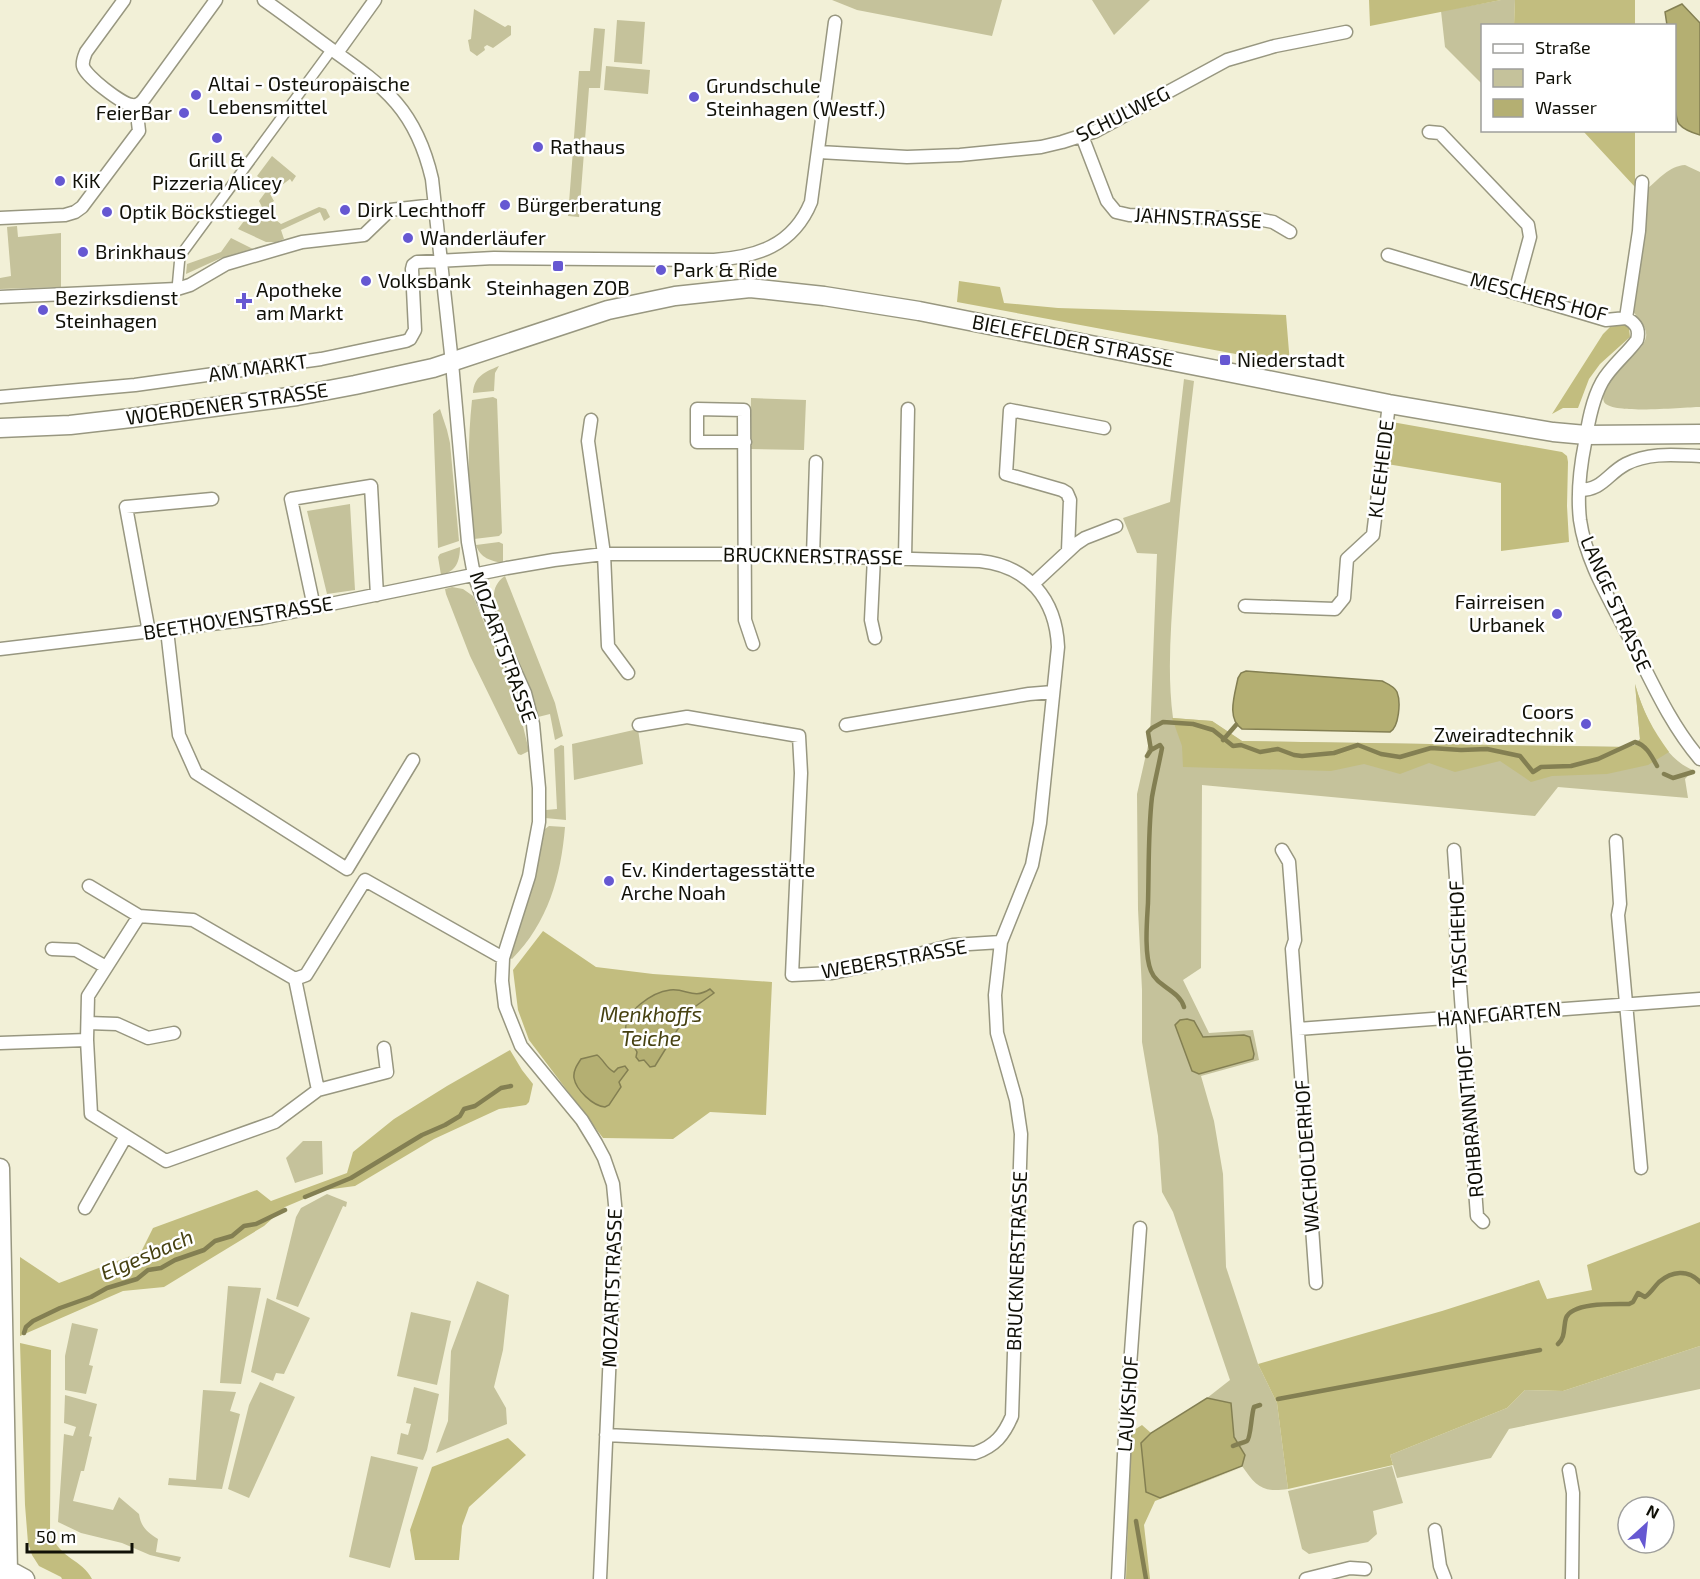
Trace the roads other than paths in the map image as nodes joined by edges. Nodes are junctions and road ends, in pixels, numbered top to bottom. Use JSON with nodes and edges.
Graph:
{"nodes":[{"id":1,"x":124,"y":0,"type":"edge"},
{"id":2,"x":216,"y":0,"type":"edge"},
{"id":3,"x":264,"y":0,"type":"edge"},
{"id":4,"x":375,"y":0,"type":"edge"},
{"id":5,"x":835,"y":22,"type":"dead end"},
{"id":6,"x":1346,"y":32,"type":"dead end"},
{"id":7,"x":334,"y":51,"type":"junction"},
{"id":8,"x":136,"y":105,"type":"junction"},
{"id":9,"x":1428,"y":132,"type":"dead end"},
{"id":10,"x":1082,"y":136,"type":"junction"},
{"id":11,"x":819,"y":152,"type":"junction"},
{"id":12,"x":1642,"y":182,"type":"dead end"},
{"id":13,"x":435,"y":206,"type":"junction"},
{"id":14,"x":0,"y":218,"type":"edge"},
{"id":15,"x":1290,"y":232,"type":"dead end"},
{"id":16,"x":1388,"y":255,"type":"dead end"},
{"id":17,"x":440,"y":261,"type":"junction"},
{"id":18,"x":177,"y":289,"type":"junction"},
{"id":19,"x":1515,"y":292,"type":"junction"},
{"id":20,"x":0,"y":297,"type":"edge"},
{"id":21,"x":1626,"y":318,"type":"junction"},
{"id":22,"x":452,"y":363,"type":"junction"},
{"id":23,"x":0,"y":397,"type":"edge"},
{"id":24,"x":1389,"y":404,"type":"junction"},
{"id":25,"x":908,"y":409,"type":"dead end"},
{"id":26,"x":591,"y":420,"type":"dead end"},
{"id":27,"x":0,"y":428,"type":"edge"},
{"id":28,"x":1104,"y":428,"type":"dead end"},
{"id":29,"x":1700,"y":434,"type":"edge"},
{"id":30,"x":1586,"y":435,"type":"junction"},
{"id":31,"x":745,"y":442,"type":"junction"},
{"id":32,"x":1700,"y":456,"type":"edge"},
{"id":33,"x":816,"y":462,"type":"dead end"},
{"id":34,"x":1579,"y":490,"type":"junction"},
{"id":35,"x":212,"y":499,"type":"dead end"},
{"id":36,"x":1116,"y":526,"type":"dead end"},
{"id":37,"x":1068,"y":551,"type":"junction"},
{"id":38,"x":604,"y":554,"type":"junction"},
{"id":39,"x":745,"y":554,"type":"junction"},
{"id":40,"x":813,"y":556,"type":"junction"},
{"id":41,"x":874,"y":557,"type":"junction"},
{"id":42,"x":905,"y":558,"type":"junction"},
{"id":43,"x":474,"y":575,"type":"junction"},
{"id":44,"x":1033,"y":584,"type":"junction"},
{"id":45,"x":377,"y":595,"type":"junction"},
{"id":46,"x":1245,"y":606,"type":"dead end"},
{"id":47,"x":314,"y":607,"type":"junction"},
{"id":48,"x":166,"y":630,"type":"junction"},
{"id":49,"x":149,"y":632,"type":"junction"},
{"id":50,"x":875,"y":638,"type":"dead end"},
{"id":51,"x":753,"y":644,"type":"dead end"},
{"id":52,"x":0,"y":650,"type":"edge"},
{"id":53,"x":628,"y":673,"type":"dead end"},
{"id":54,"x":1053,"y":692,"type":"junction"},
{"id":55,"x":639,"y":725,"type":"dead end"},
{"id":56,"x":846,"y":725,"type":"dead end"},
{"id":57,"x":1700,"y":759,"type":"edge"},
{"id":58,"x":413,"y":760,"type":"dead end"},
{"id":59,"x":1616,"y":841,"type":"dead end"},
{"id":60,"x":1282,"y":850,"type":"dead end"},
{"id":61,"x":1454,"y":850,"type":"dead end"},
{"id":62,"x":88,"y":886,"type":"dead end"},
{"id":63,"x":139,"y":916,"type":"junction"},
{"id":64,"x":1001,"y":942,"type":"junction"},
{"id":65,"x":52,"y":949,"type":"dead end"},
{"id":66,"x":503,"y":958,"type":"junction"},
{"id":67,"x":106,"y":967,"type":"junction"},
{"id":68,"x":295,"y":979,"type":"junction"},
{"id":69,"x":1700,"y":999,"type":"edge"},
{"id":70,"x":1626,"y":1004,"type":"junction"},
{"id":71,"x":1461,"y":1017,"type":"junction"},
{"id":72,"x":88,"y":1023,"type":"junction"},
{"id":73,"x":1298,"y":1029,"type":"junction"},
{"id":74,"x":174,"y":1033,"type":"dead end"},
{"id":75,"x":87,"y":1040,"type":"junction"},
{"id":76,"x":0,"y":1043,"type":"edge"},
{"id":77,"x":384,"y":1048,"type":"dead end"},
{"id":78,"x":318,"y":1090,"type":"junction"},
{"id":79,"x":126,"y":1136,"type":"junction"},
{"id":80,"x":0,"y":1168,"type":"edge"},
{"id":81,"x":1641,"y":1168,"type":"dead end"},
{"id":82,"x":85,"y":1208,"type":"dead end"},
{"id":83,"x":1483,"y":1222,"type":"dead end"},
{"id":84,"x":1140,"y":1228,"type":"dead end"},
{"id":85,"x":1316,"y":1283,"type":"dead end"},
{"id":86,"x":606,"y":1435,"type":"junction"},
{"id":87,"x":1569,"y":1470,"type":"dead end"},
{"id":88,"x":1435,"y":1530,"type":"dead end"},
{"id":89,"x":1365,"y":1569,"type":"dead end"},
{"id":90,"x":11,"y":1575,"type":"edge"},
{"id":91,"x":600,"y":1579,"type":"edge"},
{"id":92,"x":1118,"y":1579,"type":"edge"},
{"id":93,"x":1306,"y":1579,"type":"edge"},
{"id":94,"x":1445,"y":1579,"type":"edge"},
{"id":95,"x":1572,"y":1579,"type":"edge"}],
"edges":[{"from":1,"to":8,"type":"street"},
{"from":2,"to":8,"type":"street"},
{"from":3,"to":7,"type":"street","name":"MOZARTSTRASSE"},
{"from":4,"to":7,"type":"street"},
{"from":5,"to":11,"type":"street"},
{"from":6,"to":10,"type":"street","name":"SCHULWEG"},
{"from":7,"to":13,"type":"street","name":"MOZARTSTRASSE"},
{"from":7,"to":18,"type":"street"},
{"from":8,"to":14,"type":"street"},
{"from":9,"to":19,"type":"street"},
{"from":10,"to":11,"type":"street","name":"SCHULWEG"},
{"from":10,"to":15,"type":"street","name":"JAHNSTRASSE"},
{"from":11,"to":17,"type":"street"},
{"from":12,"to":21,"type":"street"},
{"from":13,"to":17,"type":"street","name":"MOZARTSTRASSE"},
{"from":13,"to":18,"type":"street"},
{"from":16,"to":19,"type":"street","name":"MESCHERS HOF"},
{"from":17,"to":22,"type":"street","name":"MOZARTSTRASSE"},
{"from":17,"to":23,"type":"street","name":"AM MARKT"},
{"from":18,"to":20,"type":"street"},
{"from":19,"to":21,"type":"street","name":"MESCHERS HOF"},
{"from":21,"to":30,"type":"street","name":"MESCHERS HOF"},
{"from":22,"to":24,"type":"main road","name":"BIELEFELDER STRASSE"},
{"from":22,"to":27,"type":"main road","name":"WOERDENER STRASSE"},
{"from":22,"to":43,"type":"street","name":"MOZARTSTRASSE"},
{"from":24,"to":30,"type":"main road","name":"BIELEFELDER STRASSE"},
{"from":24,"to":46,"type":"street","name":"KLEEHEIDE"},
{"from":25,"to":42,"type":"street"},
{"from":26,"to":38,"type":"street"},
{"from":28,"to":37,"type":"street"},
{"from":29,"to":30,"type":"main road","name":"BIELEFELDER STRASSE"},
{"from":30,"to":34,"type":"street","name":"LANGE STRASSE"},
{"from":31,"to":31,"type":"street"},
{"from":31,"to":39,"type":"street"},
{"from":32,"to":34,"type":"street"},
{"from":33,"to":40,"type":"street"},
{"from":34,"to":57,"type":"street","name":"LANGE STRASSE"},
{"from":35,"to":49,"type":"street"},
{"from":36,"to":37,"type":"street"},
{"from":37,"to":44,"type":"street"},
{"from":38,"to":39,"type":"street","name":"BRUCKNERSTRASSE"},
{"from":38,"to":43,"type":"street","name":"BRUCKNERSTRASSE"},
{"from":38,"to":53,"type":"street"},
{"from":39,"to":40,"type":"street","name":"BRUCKNERSTRASSE"},
{"from":39,"to":51,"type":"street"},
{"from":40,"to":41,"type":"street","name":"BRUCKNERSTRASSE"},
{"from":41,"to":42,"type":"street","name":"BRUCKNERSTRASSE"},
{"from":41,"to":50,"type":"street"},
{"from":42,"to":44,"type":"street","name":"BRUCKNERSTRASSE"},
{"from":43,"to":45,"type":"street","name":"BEETHOVENSTRASSE"},
{"from":43,"to":66,"type":"street","name":"MOZARTSTRASSE"},
{"from":44,"to":54,"type":"street","name":"BRUCKNERSTRASSE"},
{"from":45,"to":47,"type":"street","name":"BEETHOVENSTRASSE"},
{"from":45,"to":47,"type":"street"},
{"from":47,"to":48,"type":"street","name":"BEETHOVENSTRASSE"},
{"from":48,"to":49,"type":"street","name":"BEETHOVENSTRASSE"},
{"from":48,"to":58,"type":"street"},
{"from":49,"to":52,"type":"street","name":"BEETHOVENSTRASSE"},
{"from":54,"to":56,"type":"street"},
{"from":54,"to":64,"type":"street","name":"BRUCKNERSTRASSE"},
{"from":55,"to":64,"type":"street","name":"WEBERSTRASSE"},
{"from":59,"to":70,"type":"street"},
{"from":60,"to":73,"type":"street","name":"WACHOLDERHOF"},
{"from":61,"to":71,"type":"street","name":"TASCHEHOF"},
{"from":62,"to":63,"type":"street"},
{"from":63,"to":67,"type":"street"},
{"from":63,"to":68,"type":"street"},
{"from":64,"to":86,"type":"street","name":"BRUCKNERSTRASSE"},
{"from":65,"to":67,"type":"street"},
{"from":66,"to":68,"type":"street"},
{"from":66,"to":86,"type":"street","name":"MOZARTSTRASSE"},
{"from":67,"to":72,"type":"street"},
{"from":68,"to":78,"type":"street"},
{"from":69,"to":70,"type":"street","name":"HANFGARTEN"},
{"from":70,"to":71,"type":"street","name":"HANFGARTEN"},
{"from":70,"to":81,"type":"street"},
{"from":71,"to":73,"type":"street","name":"HANFGARTEN"},
{"from":71,"to":83,"type":"street","name":"ROHBRANNTHOF"},
{"from":72,"to":74,"type":"street"},
{"from":72,"to":75,"type":"street"},
{"from":73,"to":85,"type":"street","name":"WACHOLDERHOF"},
{"from":75,"to":76,"type":"street"},
{"from":75,"to":79,"type":"street"},
{"from":77,"to":78,"type":"street"},
{"from":78,"to":79,"type":"street"},
{"from":79,"to":82,"type":"street"},
{"from":80,"to":90,"type":"main road"},
{"from":84,"to":92,"type":"street","name":"LAUKSHOF"},
{"from":86,"to":91,"type":"street","name":"MOZARTSTRASSE"},
{"from":87,"to":95,"type":"street"},
{"from":88,"to":94,"type":"street"},
{"from":89,"to":93,"type":"street"}]}
